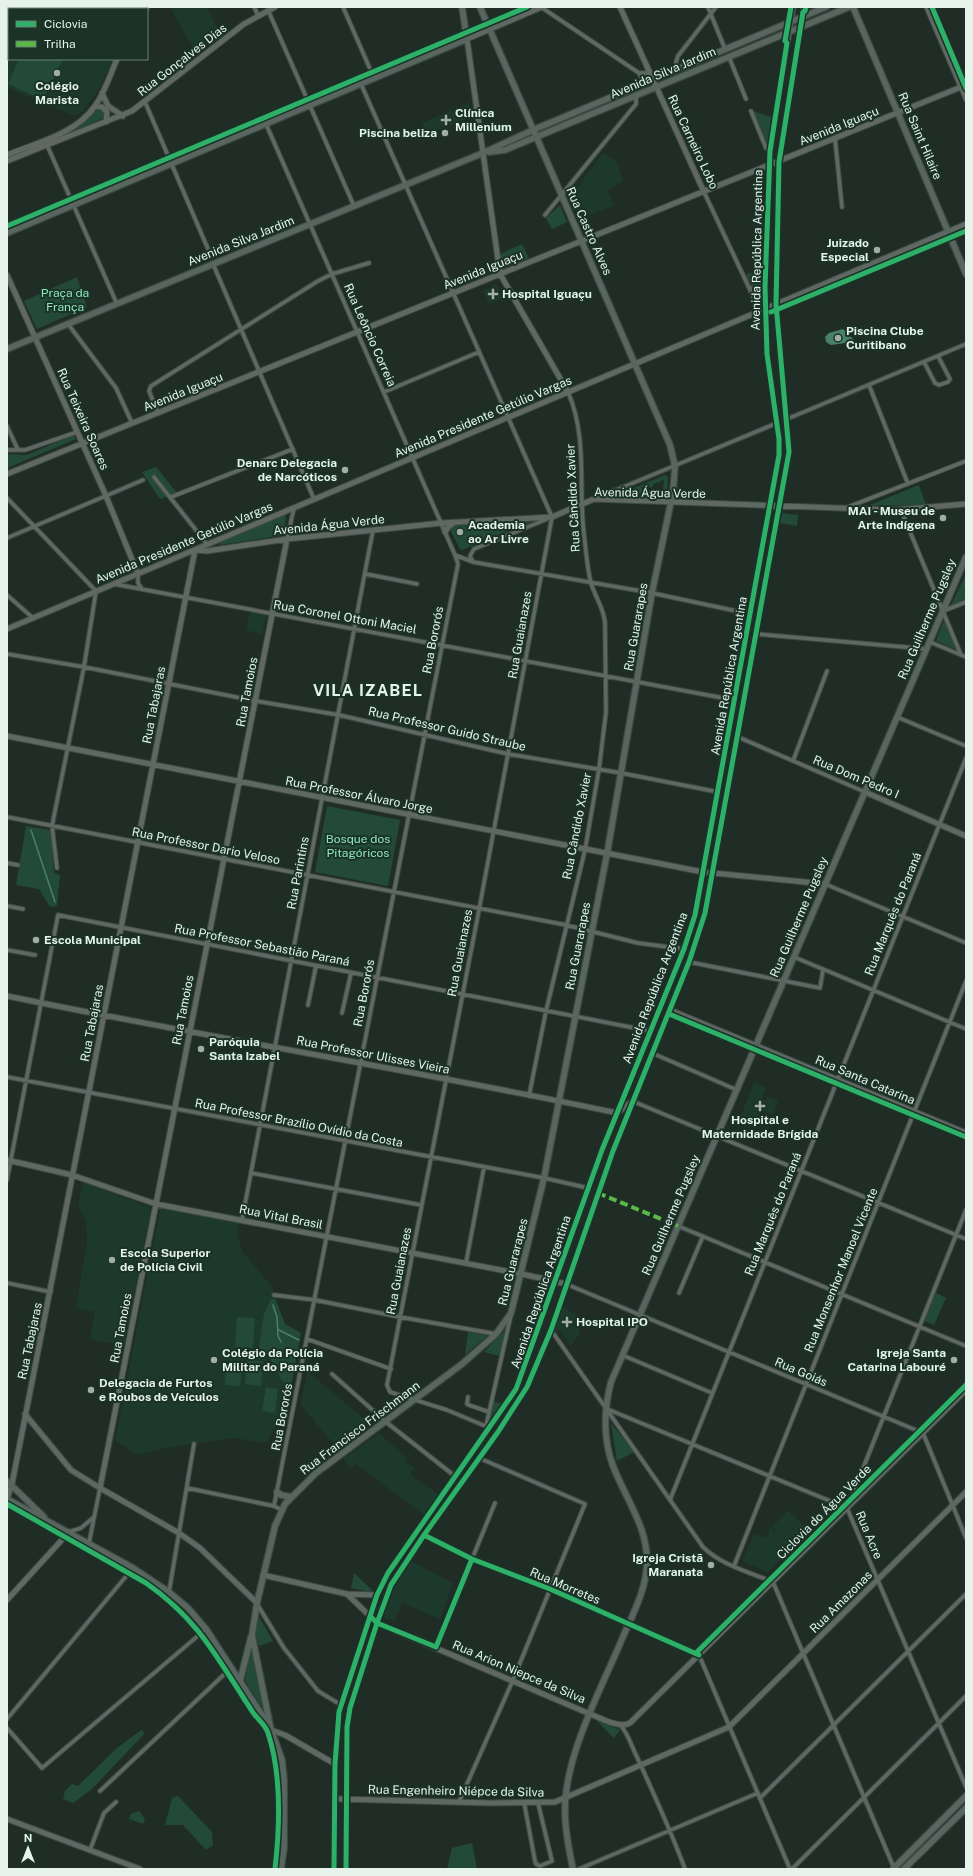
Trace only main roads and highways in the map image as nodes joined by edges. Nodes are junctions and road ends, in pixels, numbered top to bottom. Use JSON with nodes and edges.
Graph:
{"nodes":[{"id":1,"x":462,"y":7,"type":"edge"},
{"id":2,"x":480,"y":7,"type":"edge"},
{"id":3,"x":826,"y":7,"type":"edge"},
{"id":4,"x":849,"y":7,"type":"edge"},
{"id":5,"x":853,"y":7,"type":"edge"},
{"id":6,"x":763,"y":33,"type":"junction"},
{"id":7,"x":776,"y":37,"type":"junction"},
{"id":8,"x":533,"y":130,"type":"junction"},
{"id":9,"x":536,"y":137,"type":"junction"},
{"id":10,"x":483,"y":153,"type":"junction"},
{"id":11,"x":7,"y":233,"type":"edge"},
{"id":12,"x":966,"y":274,"type":"edge"},
{"id":13,"x":7,"y":349,"type":"edge"},
{"id":14,"x":675,"y":466,"type":"joint"},
{"id":15,"x":966,"y":557,"type":"edge"},
{"id":16,"x":511,"y":1313,"type":"joint"},
{"id":17,"x":10,"y":1482,"type":"edge"},
{"id":18,"x":277,"y":1492,"type":"road end"},
{"id":19,"x":291,"y":1497,"type":"junction"},
{"id":20,"x":7,"y":1499,"type":"edge"},
{"id":21,"x":49,"y":1521,"type":"junction"},
{"id":22,"x":252,"y":1635,"type":"junction"},
{"id":23,"x":240,"y":1681,"type":"junction"},
{"id":24,"x":271,"y":1730,"type":"junction"},
{"id":25,"x":966,"y":1796,"type":"edge"},
{"id":26,"x":966,"y":1808,"type":"edge"},
{"id":27,"x":948,"y":1814,"type":"junction"},
{"id":28,"x":954,"y":1820,"type":"junction"},
{"id":29,"x":893,"y":1868,"type":"edge"},
{"id":30,"x":281,"y":1869,"type":"edge"},
{"id":31,"x":573,"y":1869,"type":"edge"},
{"id":32,"x":904,"y":1869,"type":"edge"}],
"edges":[{"from":1,"to":11,"type":"main road","name":"Rua Cândido Xavier"},
{"from":2,"to":8,"type":"main road","name":"Rua Castro Alves"},
{"from":3,"to":6,"type":"main road","name":"Avenida Silva Jardim"},
{"from":4,"to":7,"type":"main road","name":"Avenida Silva Jardim"},
{"from":5,"to":12,"type":"main road","name":"Rua Saint Hilaire"},
{"from":6,"to":7,"type":"main road"},
{"from":6,"to":8,"type":"main road","name":"Avenida Silva Jardim"},
{"from":7,"to":9,"type":"main road","name":"Avenida Silva Jardim"},
{"from":8,"to":9,"type":"main road","name":"Rua Castro Alves"},
{"from":8,"to":10,"type":"main road","name":"Avenida Silva Jardim"},
{"from":9,"to":10,"type":"main road","name":"Avenida Silva Jardim"},
{"from":9,"to":14,"type":"main road","name":"Rua Castro Alves"},
{"from":10,"to":13,"type":"main road","name":"Avenida Silva Jardim"},
{"from":14,"to":16,"type":"main road","name":"Rua Guararapes"},
{"from":15,"to":31,"type":"main road","name":"Rua Guilherme Pugsley"},
{"from":16,"to":19,"type":"main road","name":"Rua Francisco Frischmann"},
{"from":17,"to":21,"type":"main road"},
{"from":18,"to":19,"type":"main road"},
{"from":19,"to":22,"type":"main road","name":"Rua Francisco Frischmann"},
{"from":20,"to":21,"type":"main road"},
{"from":21,"to":23,"type":"main road"},
{"from":22,"to":23,"type":"main road"},
{"from":22,"to":24,"type":"main road","name":"Rua Francisco Frischmann"},
{"from":23,"to":24,"type":"main road"},
{"from":24,"to":30,"type":"main road","name":"Rua Francisco Frischmann"},
{"from":25,"to":27,"type":"main road"},
{"from":26,"to":28,"type":"main road"},
{"from":27,"to":28,"type":"main road"},
{"from":27,"to":29,"type":"main road"},
{"from":28,"to":32,"type":"main road"}]}
